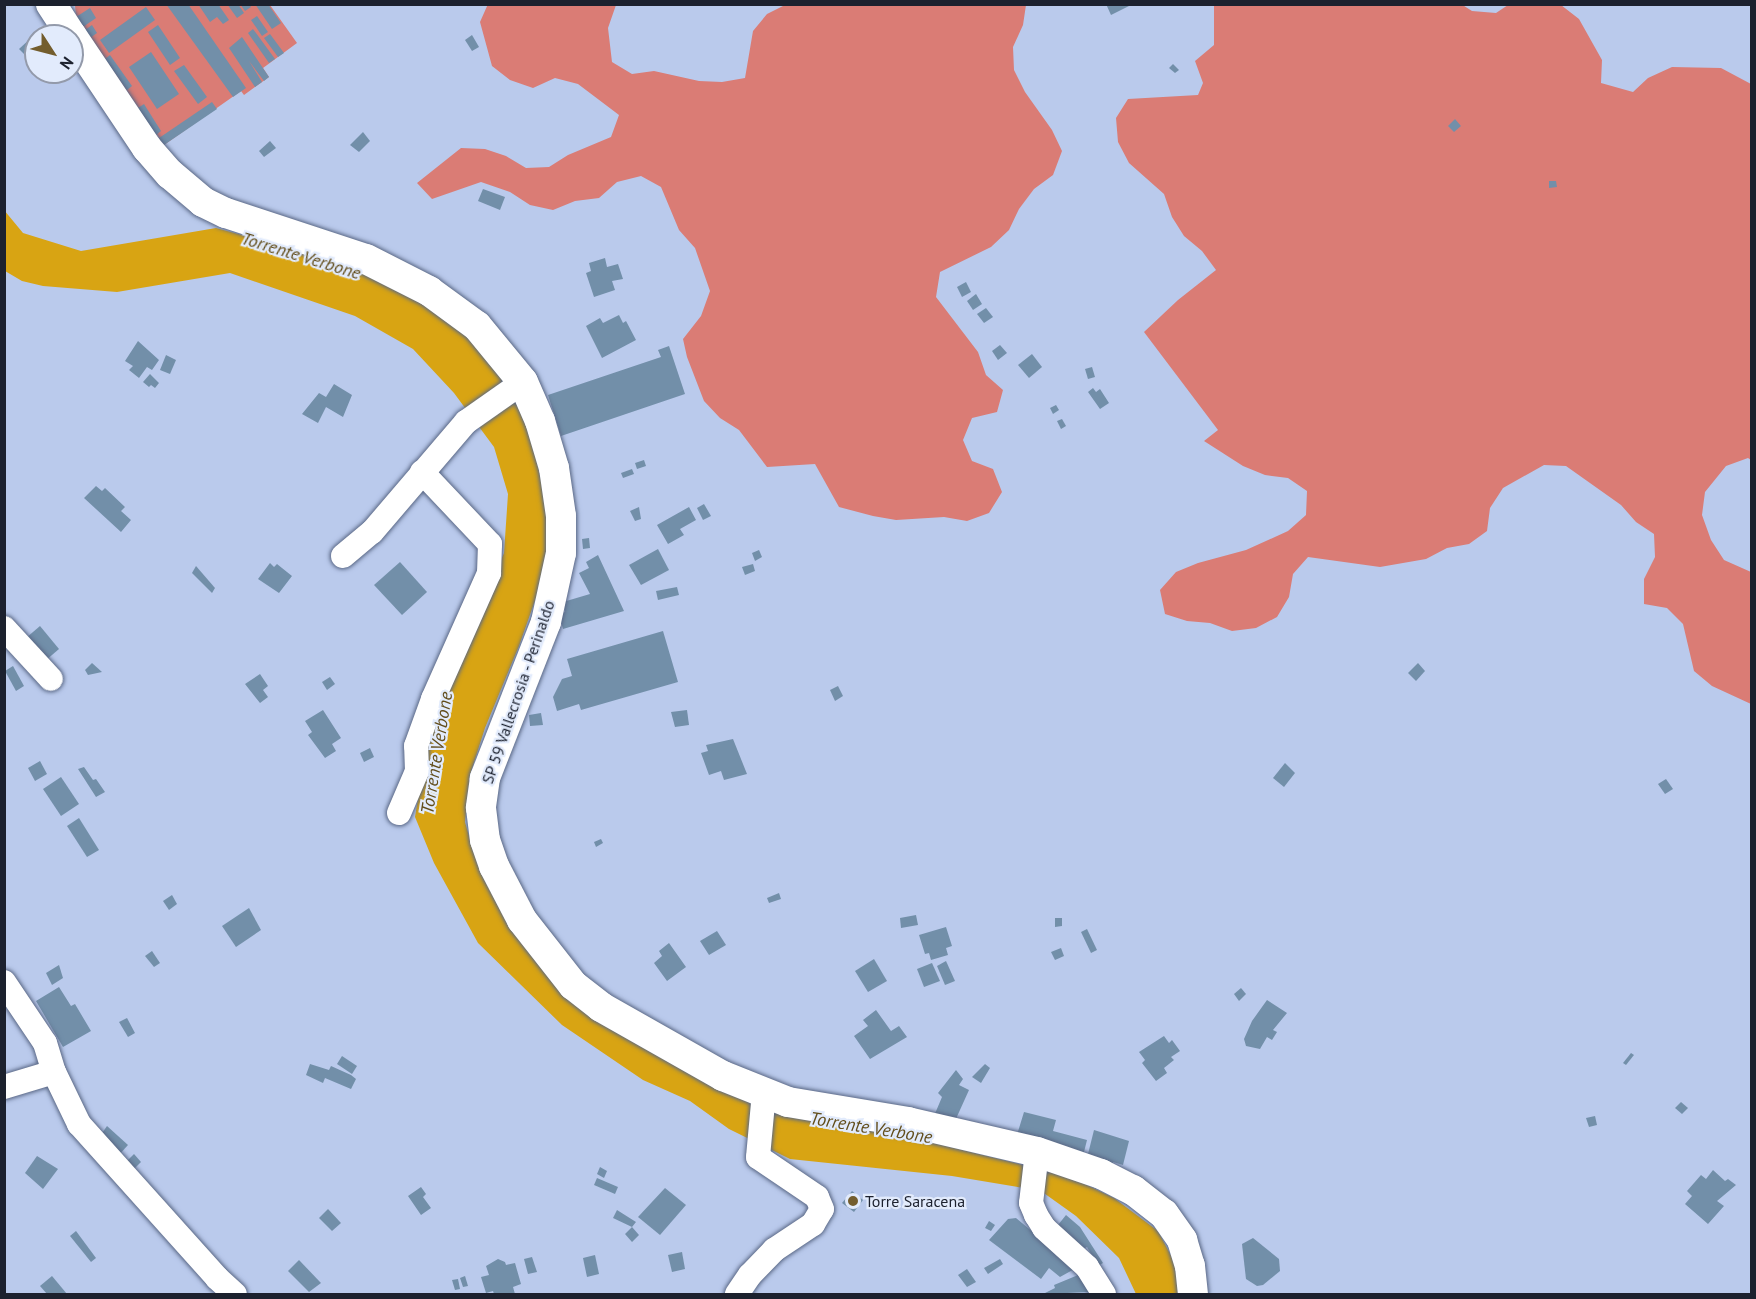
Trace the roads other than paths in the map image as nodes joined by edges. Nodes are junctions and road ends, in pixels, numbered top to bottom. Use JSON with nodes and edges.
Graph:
{"nodes":[{"id":1,"x":51,"y":4,"type":"edge"},
{"id":2,"x":64,"y":24,"type":"edge"},
{"id":3,"x":84,"y":54,"type":"edge"},
{"id":4,"x":520,"y":385,"type":"junction"},
{"id":5,"x":422,"y":472,"type":"junction"},
{"id":6,"x":344,"y":556,"type":"dead end"},
{"id":7,"x":4,"y":628,"type":"edge"},
{"id":8,"x":51,"y":679,"type":"dead end"},
{"id":9,"x":399,"y":813,"type":"dead end"},
{"id":10,"x":4,"y":982,"type":"edge"},
{"id":11,"x":54,"y":1072,"type":"junction"},
{"id":12,"x":4,"y":1087,"type":"edge"},
{"id":13,"x":763,"y":1098,"type":"junction"},
{"id":14,"x":1036,"y":1156,"type":"junction"},
{"id":15,"x":235,"y":1294,"type":"edge"},
{"id":16,"x":736,"y":1294,"type":"edge"},
{"id":17,"x":1104,"y":1294,"type":"edge"},
{"id":18,"x":1193,"y":1294,"type":"edge"}],
"edges":[{"from":1,"to":2,"type":"main road","name":"SP 59 Vallecrosia - Perinaldo"},
{"from":3,"to":4,"type":"main road","name":"SP 59 Vallecrosia - Perinaldo"},
{"from":4,"to":5,"type":"street"},
{"from":4,"to":13,"type":"main road","name":"SP 59 Vallecrosia - Perinaldo"},
{"from":5,"to":6,"type":"street"},
{"from":5,"to":9,"type":"street"},
{"from":7,"to":8,"type":"street"},
{"from":10,"to":11,"type":"street"},
{"from":11,"to":12,"type":"street"},
{"from":11,"to":15,"type":"street"},
{"from":13,"to":14,"type":"main road","name":"SP 59 Vallecrosia - Perinaldo"},
{"from":13,"to":16,"type":"street"},
{"from":14,"to":17,"type":"street"},
{"from":14,"to":18,"type":"main road","name":"SP 59 Vallecrosia - Perinaldo"}]}
